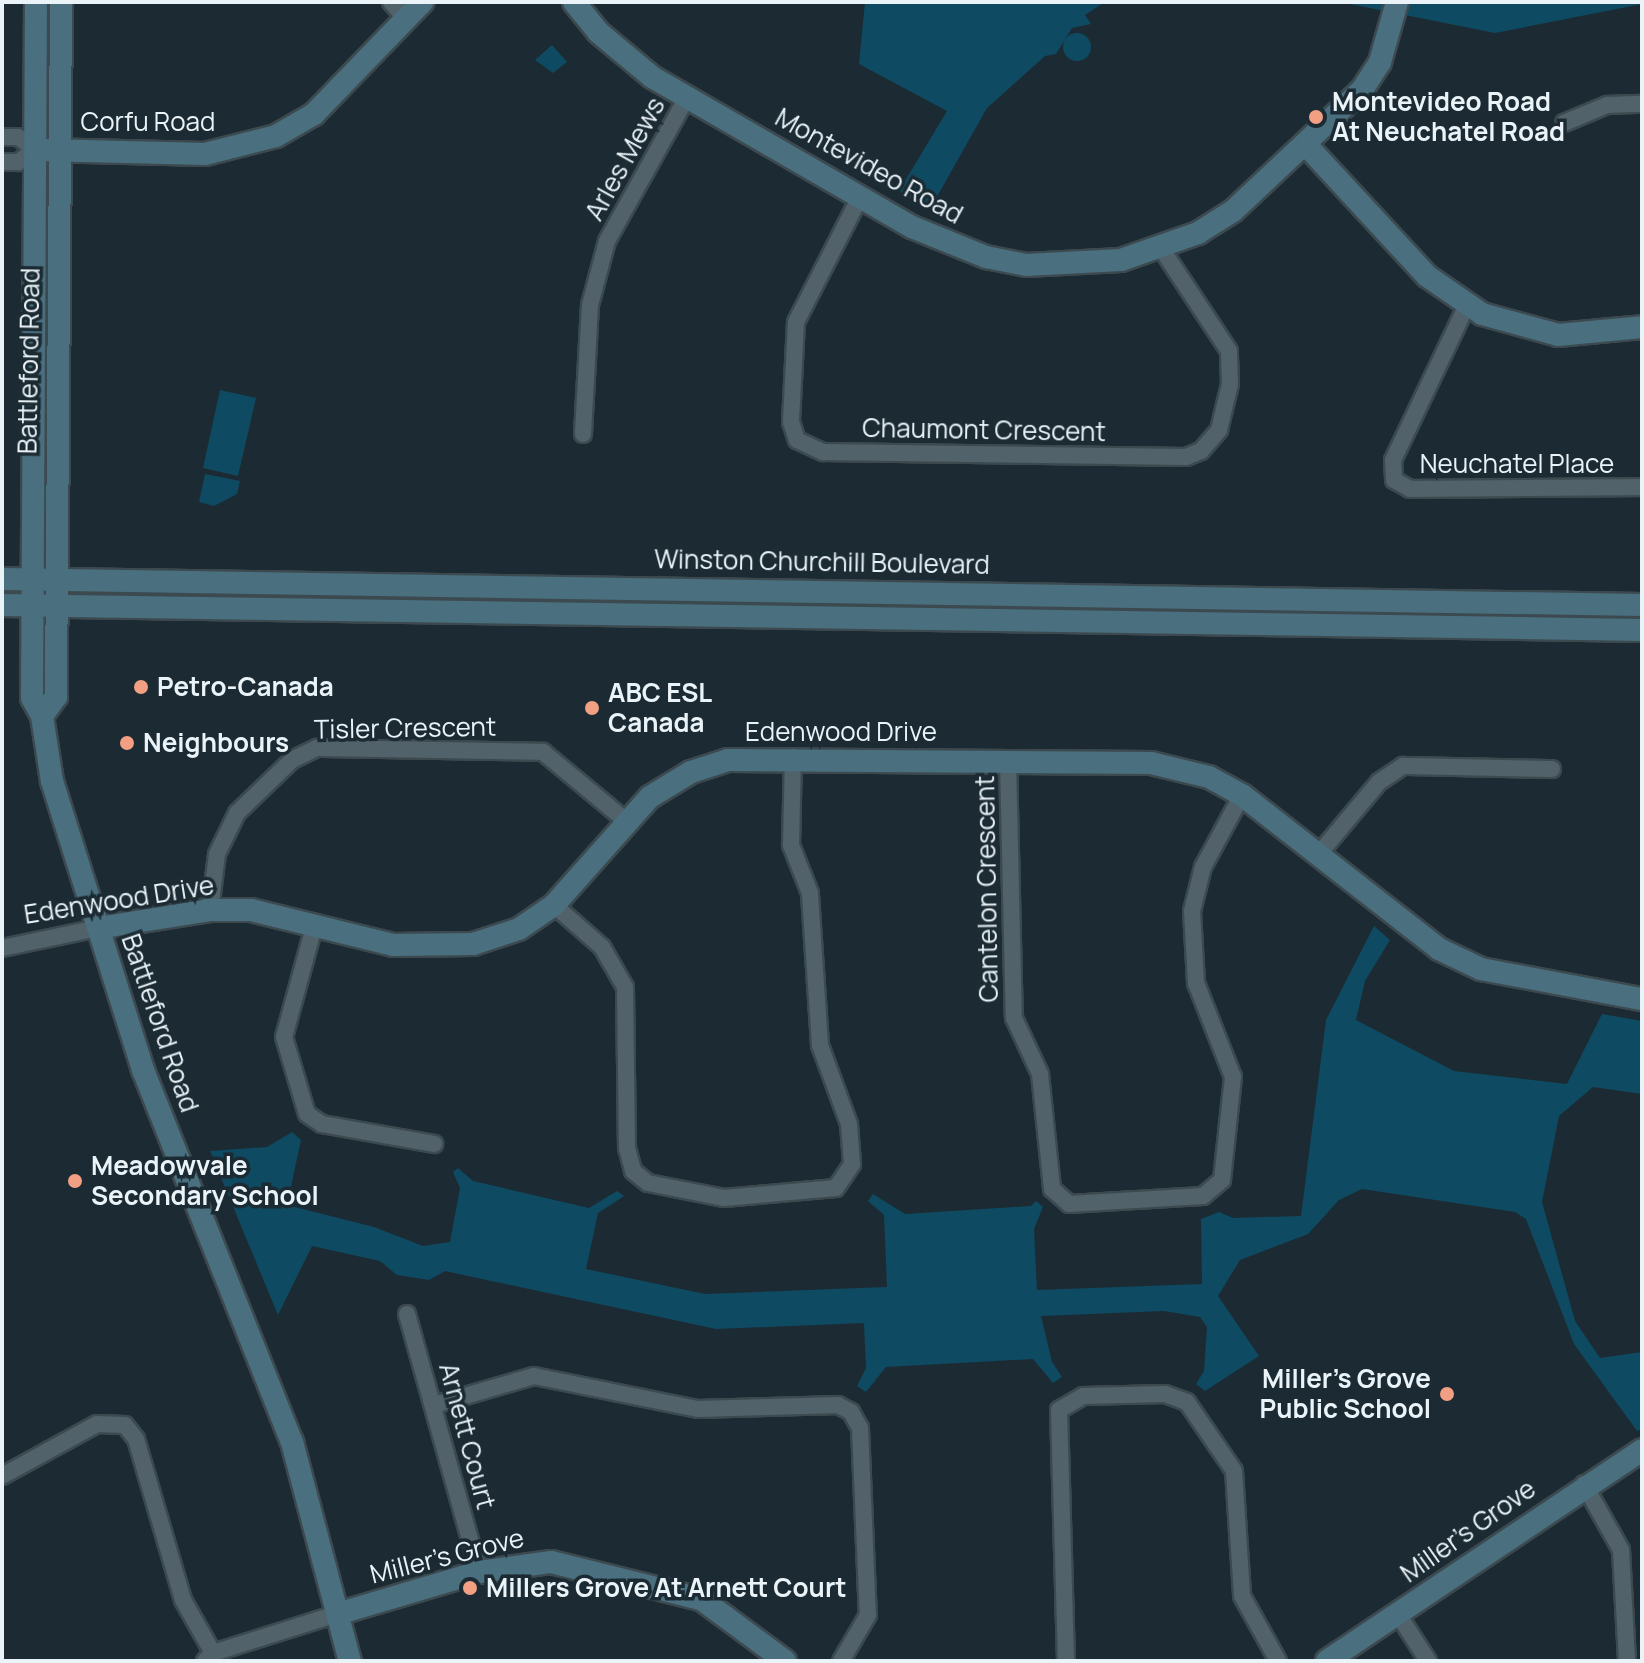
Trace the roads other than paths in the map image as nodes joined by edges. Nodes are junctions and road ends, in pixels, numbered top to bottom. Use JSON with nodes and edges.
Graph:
{"nodes":[{"id":1,"x":36,"y":2,"type":"edge"},
{"id":2,"x":61,"y":2,"type":"edge"},
{"id":3,"x":391,"y":2,"type":"edge"},
{"id":4,"x":422,"y":2,"type":"edge"},
{"id":5,"x":574,"y":2,"type":"edge"},
{"id":6,"x":1397,"y":2,"type":"edge"},
{"id":7,"x":406,"y":19,"type":"junction"},
{"id":8,"x":687,"y":97,"type":"junction"},
{"id":9,"x":1642,"y":104,"type":"edge"},
{"id":10,"x":1564,"y":123,"type":"dead end"},
{"id":11,"x":2,"y":137,"type":"edge"},
{"id":12,"x":1307,"y":146,"type":"junction"},
{"id":13,"x":35,"y":149,"type":"junction"},
{"id":14,"x":59,"y":150,"type":"junction"},
{"id":15,"x":2,"y":162,"type":"edge"},
{"id":16,"x":860,"y":197,"type":"junction"},
{"id":17,"x":1161,"y":248,"type":"junction"},
{"id":18,"x":1467,"y":305,"type":"junction"},
{"id":19,"x":1642,"y":327,"type":"edge"},
{"id":20,"x":583,"y":434,"type":"dead end"},
{"id":21,"x":1642,"y":487,"type":"edge"},
{"id":22,"x":2,"y":579,"type":"edge"},
{"id":23,"x":30,"y":579,"type":"junction"},
{"id":24,"x":55,"y":580,"type":"junction"},
{"id":25,"x":2,"y":605,"type":"edge"},
{"id":26,"x":1642,"y":605,"type":"edge"},
{"id":27,"x":30,"y":606,"type":"junction"},
{"id":28,"x":55,"y":606,"type":"junction"},
{"id":29,"x":1642,"y":630,"type":"edge"},
{"id":30,"x":42,"y":716,"type":"junction"},
{"id":31,"x":793,"y":757,"type":"junction"},
{"id":32,"x":1008,"y":761,"type":"junction"},
{"id":33,"x":1552,"y":769,"type":"dead end"},
{"id":34,"x":1242,"y":795,"type":"junction"},
{"id":35,"x":626,"y":821,"type":"junction"},
{"id":36,"x":1318,"y":855,"type":"junction"},
{"id":37,"x":554,"y":905,"type":"junction"},
{"id":38,"x":210,"y":910,"type":"junction"},
{"id":39,"x":315,"y":923,"type":"junction"},
{"id":40,"x":98,"y":928,"type":"junction"},
{"id":41,"x":2,"y":948,"type":"edge"},
{"id":42,"x":1642,"y":999,"type":"edge"},
{"id":43,"x":434,"y":1144,"type":"dead end"},
{"id":44,"x":407,"y":1314,"type":"dead end"},
{"id":45,"x":434,"y":1405,"type":"junction"},
{"id":46,"x":1642,"y":1450,"type":"edge"},
{"id":47,"x":2,"y":1476,"type":"edge"},
{"id":48,"x":1584,"y":1484,"type":"junction"},
{"id":49,"x":479,"y":1572,"type":"junction"},
{"id":50,"x":337,"y":1614,"type":"junction"},
{"id":51,"x":1398,"y":1614,"type":"junction"},
{"id":52,"x":209,"y":1657,"type":"edge"},
{"id":53,"x":350,"y":1661,"type":"edge"},
{"id":54,"x":785,"y":1661,"type":"edge"},
{"id":55,"x":841,"y":1661,"type":"edge"},
{"id":56,"x":1066,"y":1661,"type":"edge"},
{"id":57,"x":1278,"y":1661,"type":"edge"},
{"id":58,"x":1327,"y":1661,"type":"edge"},
{"id":59,"x":1428,"y":1661,"type":"edge"},
{"id":60,"x":1627,"y":1661,"type":"edge"}],
"edges":[{"from":1,"to":13,"type":"street","name":"Battleford Road"},
{"from":2,"to":14,"type":"street","name":"Battleford Road"},
{"from":3,"to":7,"type":"street"},
{"from":4,"to":7,"type":"street","name":"Corfu Road"},
{"from":5,"to":8,"type":"street","name":"Montevideo Road"},
{"from":6,"to":12,"type":"street","name":"Montevideo Road"},
{"from":7,"to":14,"type":"street","name":"Corfu Road"},
{"from":8,"to":16,"type":"street","name":"Montevideo Road"},
{"from":8,"to":20,"type":"street","name":"Arles Mews"},
{"from":9,"to":10,"type":"street"},
{"from":11,"to":13,"type":"street"},
{"from":12,"to":17,"type":"street","name":"Montevideo Road"},
{"from":12,"to":18,"type":"street"},
{"from":13,"to":14,"type":"street","name":"Corfu Road"},
{"from":13,"to":15,"type":"street"},
{"from":13,"to":23,"type":"street","name":"Battleford Road"},
{"from":14,"to":24,"type":"street","name":"Battleford Road"},
{"from":16,"to":17,"type":"street","name":"Montevideo Road"},
{"from":16,"to":17,"type":"street","name":"Chaumont Crescent"},
{"from":18,"to":19,"type":"street"},
{"from":18,"to":21,"type":"street","name":"Neuchatel Place"},
{"from":22,"to":23,"type":"street","name":"Winston Churchill Boulevard"},
{"from":23,"to":24,"type":"street","name":"Winston Churchill Boulevard"},
{"from":23,"to":27,"type":"street","name":"Battleford Road"},
{"from":24,"to":26,"type":"street","name":"Winston Churchill Boulevard"},
{"from":24,"to":28,"type":"street","name":"Battleford Road"},
{"from":25,"to":27,"type":"street","name":"Winston Churchill Boulevard"},
{"from":27,"to":28,"type":"street","name":"Winston Churchill Boulevard"},
{"from":27,"to":30,"type":"street","name":"Battleford Road"},
{"from":28,"to":29,"type":"street","name":"Winston Churchill Boulevard"},
{"from":28,"to":30,"type":"street","name":"Battleford Road"},
{"from":30,"to":40,"type":"street","name":"Battleford Road"},
{"from":31,"to":32,"type":"street","name":"Edenwood Drive"},
{"from":31,"to":35,"type":"street","name":"Edenwood Drive"},
{"from":31,"to":37,"type":"street"},
{"from":32,"to":34,"type":"street","name":"Edenwood Drive"},
{"from":32,"to":34,"type":"street","name":"Cantelon Crescent"},
{"from":33,"to":36,"type":"street"},
{"from":34,"to":36,"type":"street","name":"Edenwood Drive"},
{"from":35,"to":37,"type":"street","name":"Edenwood Drive"},
{"from":35,"to":38,"type":"street","name":"Tisler Crescent"},
{"from":36,"to":42,"type":"street","name":"Edenwood Drive"},
{"from":37,"to":39,"type":"street","name":"Edenwood Drive"},
{"from":38,"to":39,"type":"street","name":"Edenwood Drive"},
{"from":38,"to":40,"type":"street","name":"Edenwood Drive"},
{"from":39,"to":43,"type":"street"},
{"from":40,"to":41,"type":"street","name":"Edenwood Drive"},
{"from":40,"to":50,"type":"street","name":"Battleford Road"},
{"from":44,"to":45,"type":"street","name":"Arnett Court"},
{"from":45,"to":49,"type":"street","name":"Arnett Court"},
{"from":45,"to":55,"type":"street"},
{"from":46,"to":48,"type":"street","name":"Miller's Grove"},
{"from":47,"to":52,"type":"street"},
{"from":48,"to":51,"type":"street","name":"Miller's Grove"},
{"from":48,"to":60,"type":"street"},
{"from":49,"to":50,"type":"street","name":"Miller's Grove"},
{"from":49,"to":54,"type":"street","name":"Miller's Grove"},
{"from":50,"to":52,"type":"street","name":"Miller's Grove"},
{"from":50,"to":53,"type":"street","name":"Battleford Road"},
{"from":51,"to":58,"type":"street","name":"Miller's Grove"},
{"from":51,"to":59,"type":"street"},
{"from":56,"to":57,"type":"street"}]}
